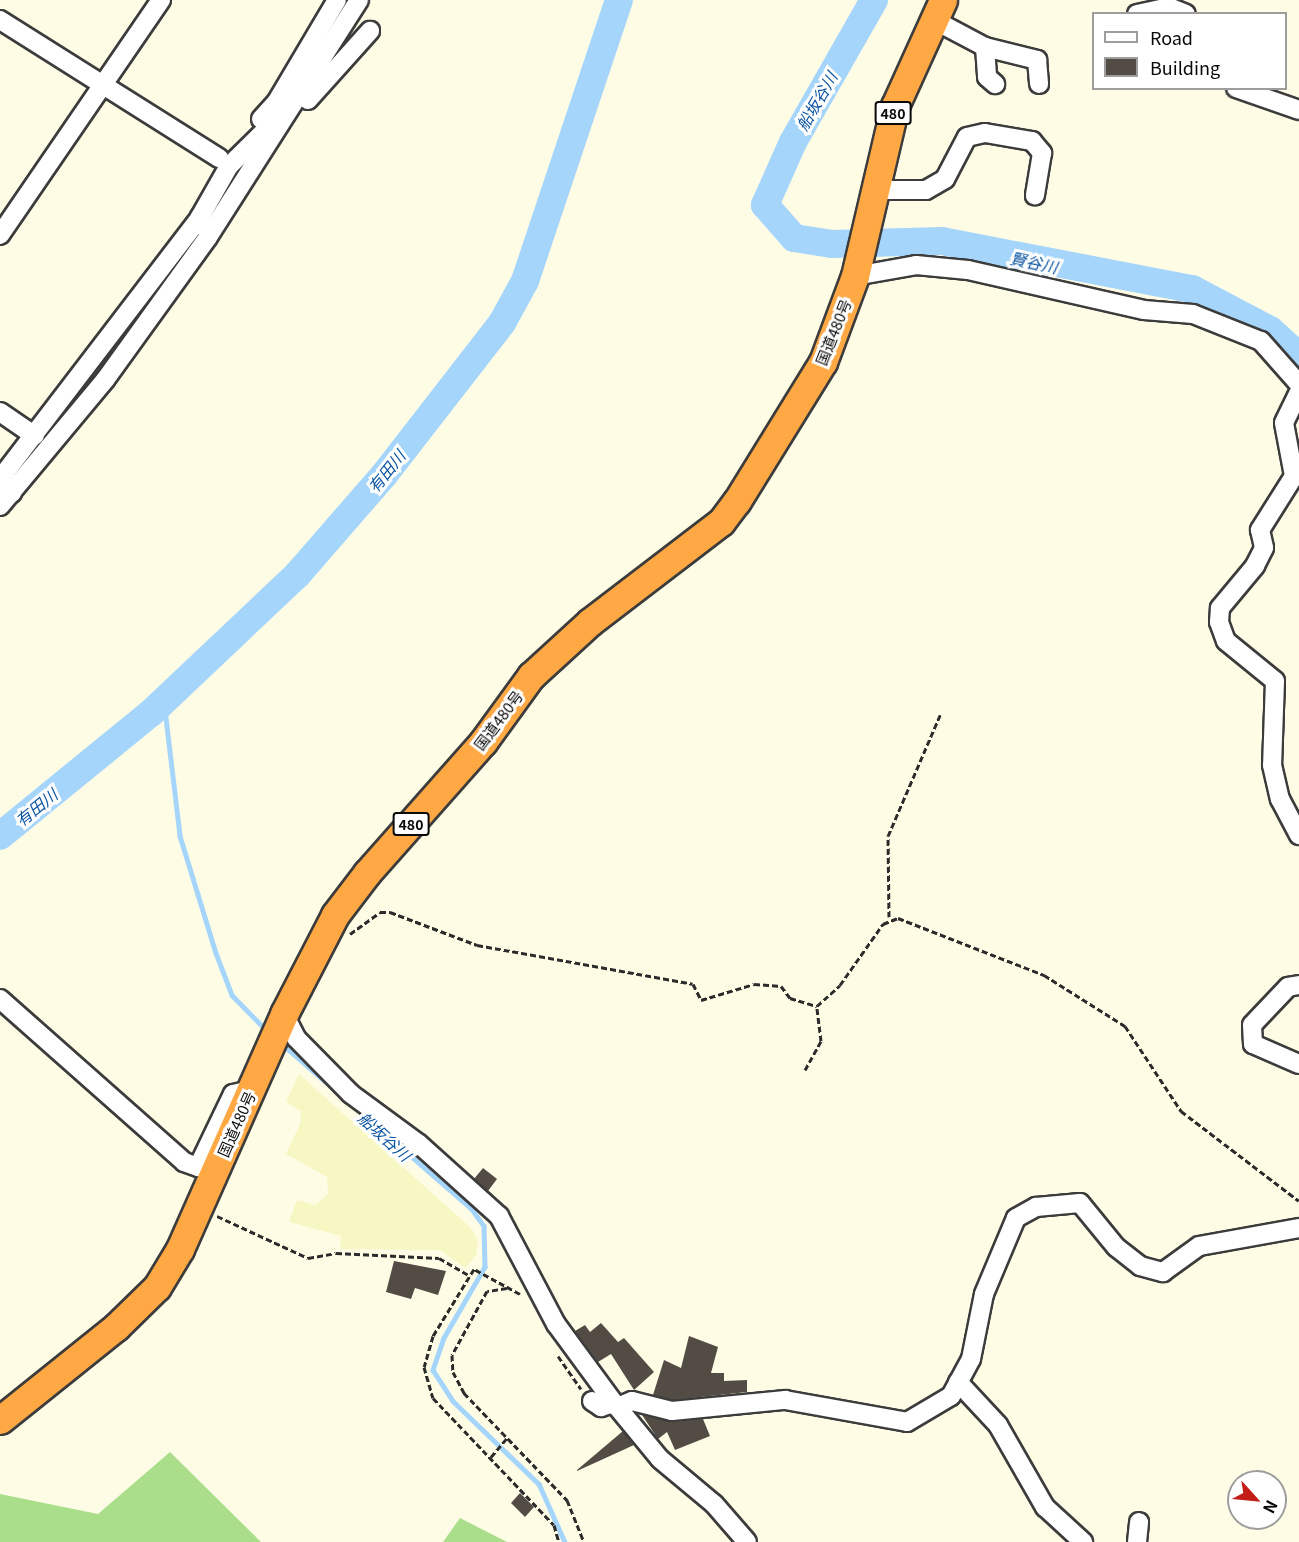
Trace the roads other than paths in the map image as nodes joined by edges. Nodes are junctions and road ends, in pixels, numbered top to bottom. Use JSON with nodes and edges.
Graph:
{"nodes":[{"id":1,"x":161,"y":0,"type":"edge"},
{"id":2,"x":337,"y":0,"type":"edge"},
{"id":3,"x":359,"y":0,"type":"edge"},
{"id":4,"x":939,"y":10,"type":"edge"},
{"id":5,"x":1146,"y":12,"type":"edge"},
{"id":6,"x":1183,"y":12,"type":"edge"},
{"id":7,"x":0,"y":20,"type":"edge"},
{"id":8,"x":370,"y":31,"type":"dead end"},
{"id":9,"x":985,"y":47,"type":"junction"},
{"id":10,"x":996,"y":84,"type":"dead end"},
{"id":11,"x":1039,"y":84,"type":"dead end"},
{"id":12,"x":104,"y":86,"type":"junction"},
{"id":13,"x":1242,"y":90,"type":"edge"},
{"id":14,"x":1299,"y":110,"type":"edge"},
{"id":15,"x":291,"y":115,"type":"junction"},
{"id":16,"x":224,"y":162,"type":"junction"},
{"id":17,"x":877,"y":190,"type":"junction"},
{"id":18,"x":1035,"y":195,"type":"dead end"},
{"id":19,"x":200,"y":217,"type":"junction"},
{"id":20,"x":0,"y":235,"type":"edge"},
{"id":21,"x":208,"y":237,"type":"junction"},
{"id":22,"x":860,"y":255,"type":"junction"},
{"id":23,"x":1299,"y":384,"type":"edge"},
{"id":24,"x":1299,"y":392,"type":"edge"},
{"id":25,"x":0,"y":412,"type":"edge"},
{"id":26,"x":35,"y":436,"type":"junction"},
{"id":27,"x":3,"y":489,"type":"edge"},
{"id":28,"x":1299,"y":836,"type":"edge"},
{"id":29,"x":1299,"y":985,"type":"edge"},
{"id":30,"x":0,"y":999,"type":"edge"},
{"id":31,"x":284,"y":1014,"type":"junction"},
{"id":32,"x":1299,"y":1064,"type":"edge"},
{"id":33,"x":251,"y":1090,"type":"junction"},
{"id":34,"x":1299,"y":1228,"type":"edge"},
{"id":35,"x":958,"y":1382,"type":"junction"},
{"id":36,"x":592,"y":1401,"type":"dead end"},
{"id":37,"x":616,"y":1405,"type":"junction"},
{"id":38,"x":0,"y":1420,"type":"edge"},
{"id":39,"x":1139,"y":1522,"type":"dead end"},
{"id":40,"x":747,"y":1542,"type":"edge"},
{"id":41,"x":1083,"y":1542,"type":"edge"},
{"id":42,"x":1137,"y":1542,"type":"edge"}],
"edges":[{"from":1,"to":12,"type":"street"},
{"from":2,"to":16,"type":"street"},
{"from":3,"to":15,"type":"street"},
{"from":4,"to":9,"type":"street"},
{"from":4,"to":17,"type":"highway","name":"国道480号","number":"480"},
{"from":5,"to":6,"type":"street"},
{"from":7,"to":12,"type":"street"},
{"from":8,"to":15,"type":"street"},
{"from":9,"to":10,"type":"street"},
{"from":9,"to":11,"type":"street"},
{"from":12,"to":16,"type":"street"},
{"from":12,"to":20,"type":"street"},
{"from":13,"to":14,"type":"street"},
{"from":15,"to":16,"type":"street"},
{"from":15,"to":21,"type":"street"},
{"from":16,"to":19,"type":"street"},
{"from":17,"to":18,"type":"street"},
{"from":17,"to":22,"type":"highway","name":"国道480号","number":"480"},
{"from":19,"to":21,"type":"street"},
{"from":19,"to":26,"type":"street"},
{"from":21,"to":27,"type":"street"},
{"from":22,"to":23,"type":"street"},
{"from":22,"to":31,"type":"highway","name":"国道480号","number":"480"},
{"from":24,"to":28,"type":"street"},
{"from":25,"to":26,"type":"street"},
{"from":26,"to":27,"type":"street"},
{"from":29,"to":32,"type":"street"},
{"from":30,"to":33,"type":"street"},
{"from":31,"to":33,"type":"highway","name":"国道480号","number":"480"},
{"from":31,"to":37,"type":"street"},
{"from":33,"to":38,"type":"highway","name":"国道480号","number":"480"},
{"from":34,"to":35,"type":"street"},
{"from":35,"to":37,"type":"street"},
{"from":35,"to":41,"type":"street"},
{"from":36,"to":37,"type":"street"},
{"from":37,"to":40,"type":"street"},
{"from":39,"to":42,"type":"street"}]}
